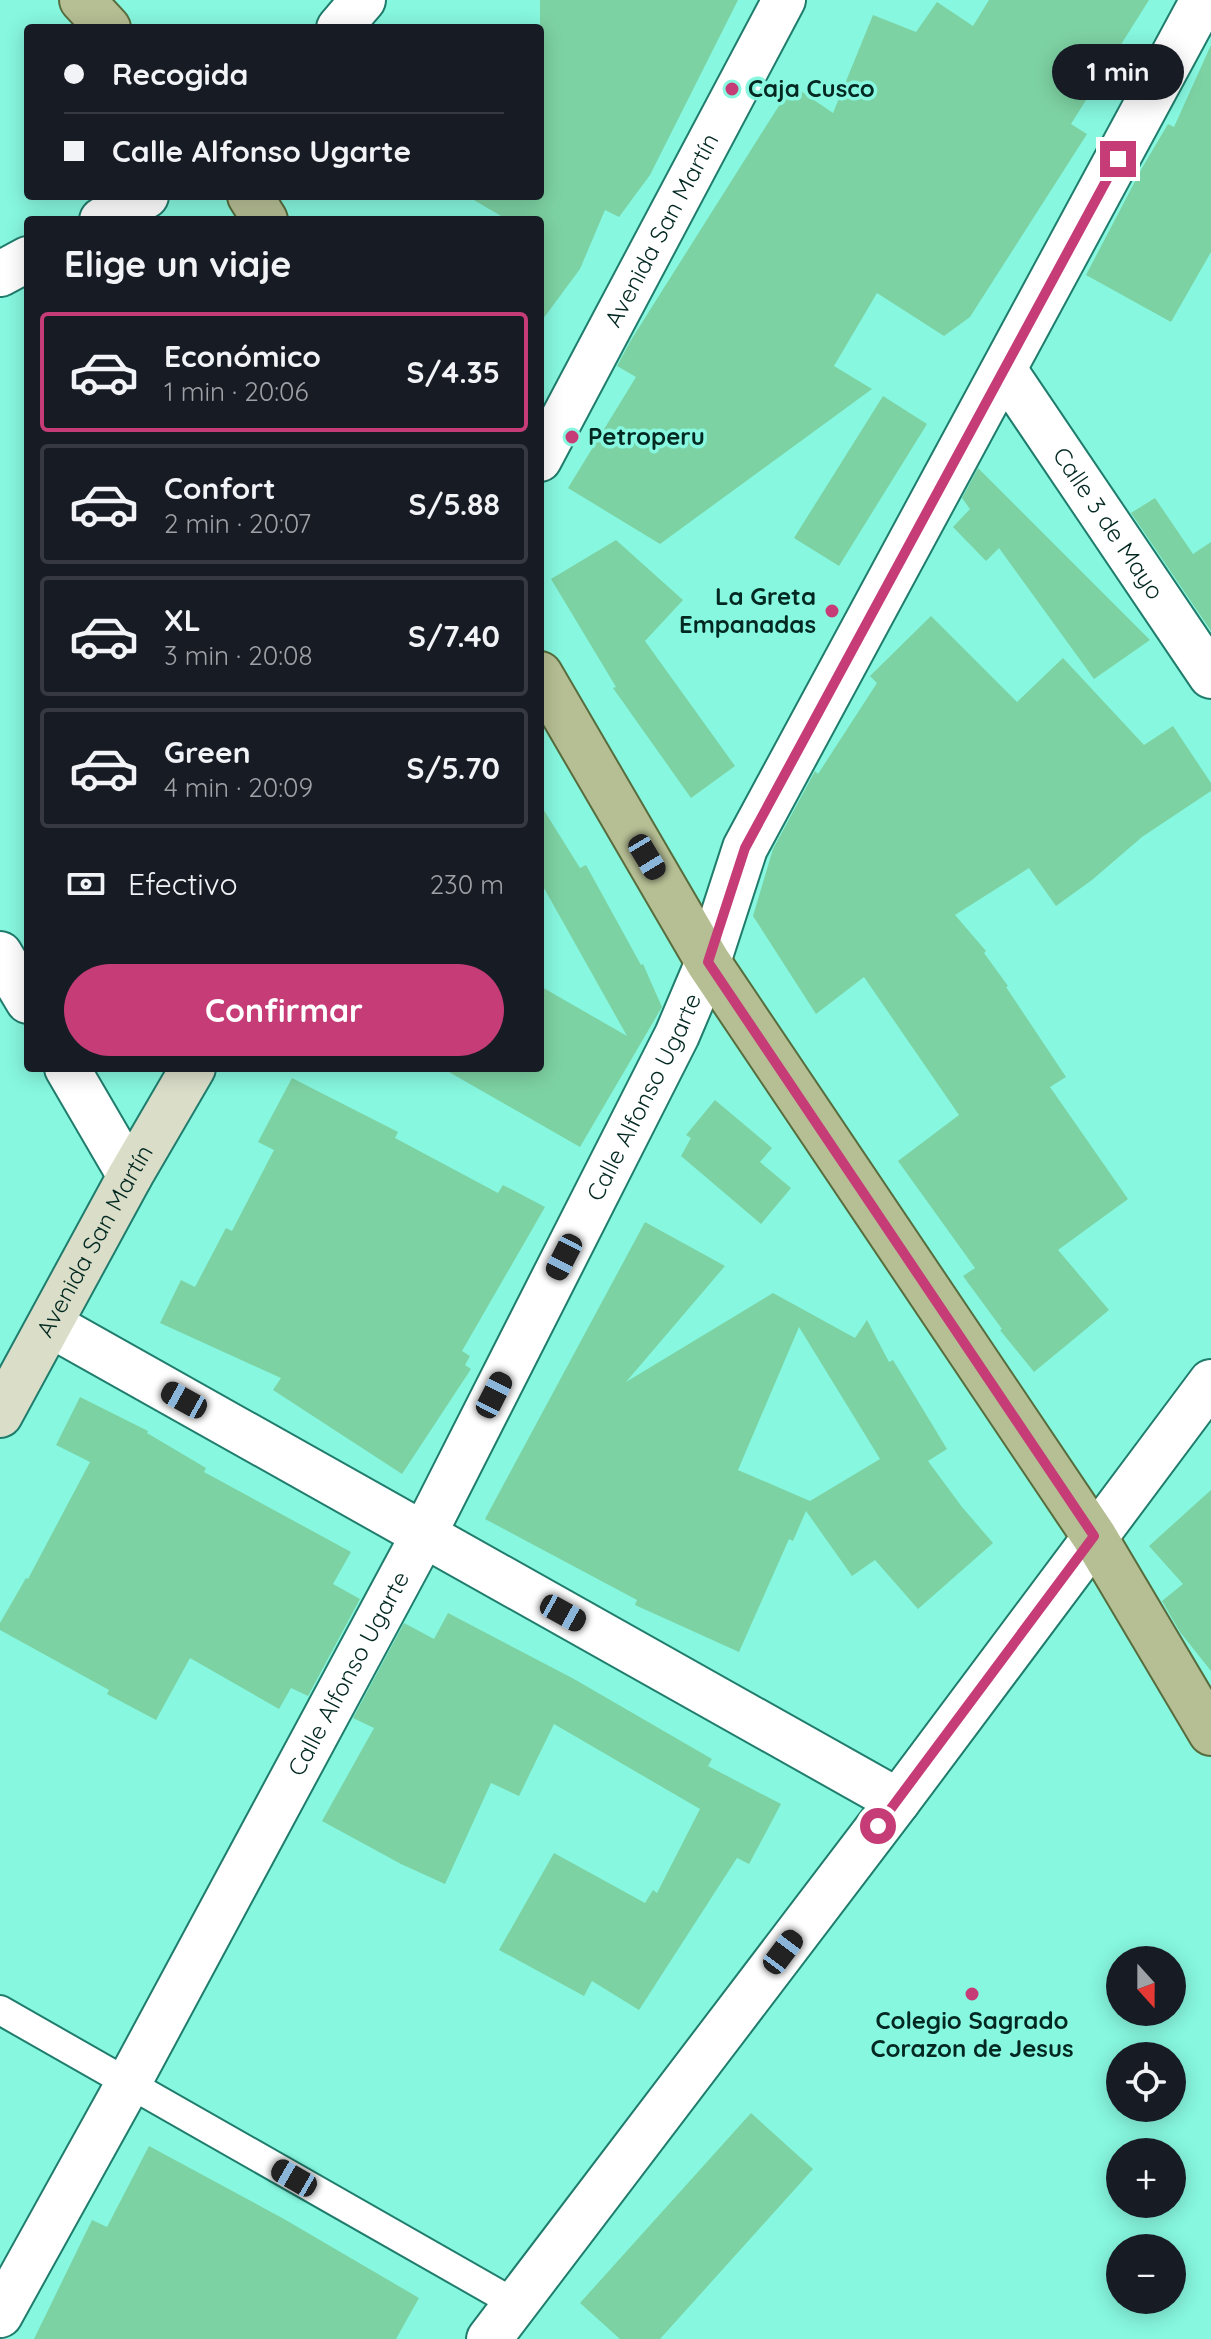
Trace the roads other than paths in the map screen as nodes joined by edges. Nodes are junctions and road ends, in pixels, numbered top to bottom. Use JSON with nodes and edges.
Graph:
{"nodes":[{"id":1,"x":82,"y":0,"type":"edge"},
{"id":2,"x":363,"y":0,"type":"edge"},
{"id":3,"x":784,"y":0,"type":"edge"},
{"id":4,"x":1203,"y":0,"type":"edge"},
{"id":5,"x":104,"y":24,"type":"edge"},
{"id":6,"x":342,"y":24,"type":"edge"},
{"id":7,"x":139,"y":200,"type":"edge"},
{"id":8,"x":109,"y":216,"type":"edge"},
{"id":9,"x":24,"y":261,"type":"edge"},
{"id":10,"x":0,"y":274,"type":"edge"},
{"id":11,"x":1005,"y":371,"type":"junction"},
{"id":12,"x":544,"y":452,"type":"edge"},
{"id":13,"x":1211,"y":676,"type":"edge"},
{"id":14,"x":544,"y":681,"type":"edge"},
{"id":15,"x":0,"y":954,"type":"edge"},
{"id":16,"x":708,"y":962,"type":"junction"},
{"id":17,"x":24,"y":994,"type":"edge"},
{"id":18,"x":69,"y":1072,"type":"edge"},
{"id":19,"x":191,"y":1072,"type":"edge"},
{"id":20,"x":130,"y":1176,"type":"junction"},
{"id":21,"x":51,"y":1325,"type":"junction"},
{"id":22,"x":1211,"y":1382,"type":"edge"},
{"id":23,"x":0,"y":1415,"type":"edge"},
{"id":24,"x":424,"y":1534,"type":"junction"},
{"id":25,"x":1094,"y":1536,"type":"junction"},
{"id":26,"x":1211,"y":1733,"type":"edge"},
{"id":27,"x":898,"y":1801,"type":"junction"},
{"id":28,"x":0,"y":2010,"type":"edge"},
{"id":29,"x":128,"y":2084,"type":"junction"},
{"id":30,"x":516,"y":2304,"type":"junction"},
{"id":31,"x":0,"y":2315,"type":"edge"},
{"id":32,"x":489,"y":2339,"type":"edge"}],
"edges":[{"from":1,"to":5,"type":"main road"},
{"from":2,"to":6,"type":"street"},
{"from":3,"to":12,"type":"street","name":"Avenida San Martín"},
{"from":4,"to":11,"type":"street","name":"Calle Alfonso Ugarte"},
{"from":7,"to":8,"type":"street"},
{"from":9,"to":10,"type":"street"},
{"from":11,"to":13,"type":"street","name":"Calle 3 de Mayo"},
{"from":11,"to":16,"type":"street","name":"Calle Alfonso Ugarte"},
{"from":14,"to":16,"type":"main road"},
{"from":15,"to":17,"type":"street"},
{"from":16,"to":24,"type":"street","name":"Calle Alfonso Ugarte"},
{"from":16,"to":25,"type":"main road"},
{"from":18,"to":20,"type":"street"},
{"from":19,"to":20,"type":"main road","name":"Avenida San Martín"},
{"from":20,"to":21,"type":"main road","name":"Avenida San Martín"},
{"from":21,"to":23,"type":"main road","name":"Avenida San Martín"},
{"from":21,"to":24,"type":"street"},
{"from":22,"to":25,"type":"street"},
{"from":24,"to":27,"type":"street"},
{"from":24,"to":29,"type":"street","name":"Calle Alfonso Ugarte"},
{"from":25,"to":26,"type":"main road"},
{"from":25,"to":27,"type":"street"},
{"from":27,"to":30,"type":"street"},
{"from":28,"to":29,"type":"lane"},
{"from":29,"to":30,"type":"lane"},
{"from":29,"to":31,"type":"street","name":"Calle Alfonso Ugarte"},
{"from":30,"to":32,"type":"street"}]}
